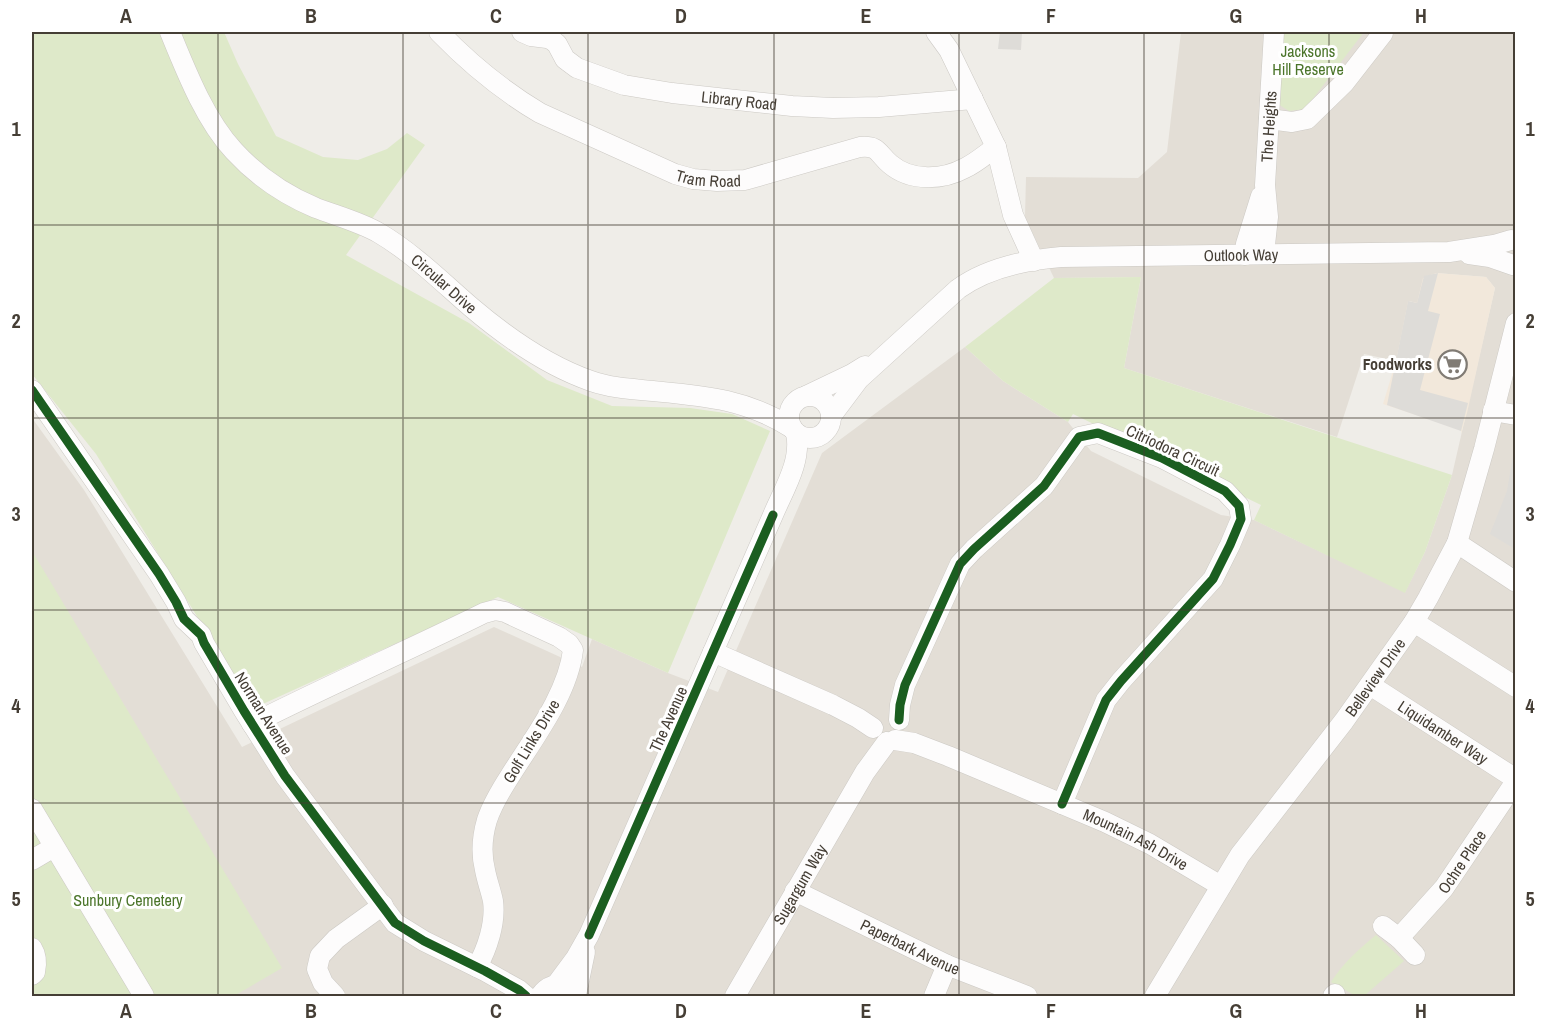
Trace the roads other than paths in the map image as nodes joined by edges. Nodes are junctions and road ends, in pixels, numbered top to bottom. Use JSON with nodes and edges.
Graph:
{"nodes":[{"id":1,"x":170,"y":32,"type":"edge"},
{"id":2,"x":440,"y":32,"type":"edge"},
{"id":3,"x":522,"y":32,"type":"edge"},
{"id":4,"x":936,"y":32,"type":"edge"},
{"id":5,"x":1275,"y":32,"type":"edge"},
{"id":6,"x":1383,"y":33,"type":"dead end"},
{"id":7,"x":973,"y":99,"type":"junction"},
{"id":8,"x":1269,"y":119,"type":"junction"},
{"id":9,"x":996,"y":147,"type":"junction"},
{"id":10,"x":1513,"y":238,"type":"edge"},
{"id":11,"x":1449,"y":252,"type":"junction"},
{"id":12,"x":1255,"y":255,"type":"junction"},
{"id":13,"x":1034,"y":261,"type":"junction"},
{"id":14,"x":1515,"y":268,"type":"edge"},
{"id":15,"x":1515,"y":307,"type":"edge"},
{"id":16,"x":1514,"y":327,"type":"edge"},
{"id":17,"x":893,"y":348,"type":"junction"},
{"id":18,"x":32,"y":390,"type":"edge"},
{"id":19,"x":806,"y":396,"type":"junction"},
{"id":20,"x":1494,"y":411,"type":"junction"},
{"id":21,"x":832,"y":415,"type":"junction"},
{"id":22,"x":1515,"y":415,"type":"edge"},
{"id":23,"x":794,"y":431,"type":"junction"},
{"id":24,"x":819,"y":436,"type":"junction"},
{"id":25,"x":773,"y":515,"type":"junction"},
{"id":26,"x":1456,"y":543,"type":"junction"},
{"id":27,"x":1515,"y":582,"type":"edge"},
{"id":28,"x":1414,"y":622,"type":"junction"},
{"id":29,"x":713,"y":652,"type":"junction"},
{"id":30,"x":1370,"y":685,"type":"junction"},
{"id":31,"x":1515,"y":687,"type":"edge"},
{"id":32,"x":252,"y":724,"type":"junction"},
{"id":33,"x":887,"y":728,"type":"junction"},
{"id":34,"x":1515,"y":780,"type":"edge"},
{"id":35,"x":1062,"y":804,"type":"junction"},
{"id":36,"x":32,"y":809,"type":"edge"},
{"id":37,"x":54,"y":847,"type":"junction"},
{"id":38,"x":32,"y":861,"type":"edge"},
{"id":39,"x":1221,"y":886,"type":"junction"},
{"id":40,"x":795,"y":891,"type":"junction"},
{"id":41,"x":382,"y":905,"type":"junction"},
{"id":42,"x":1383,"y":926,"type":"dead end"},
{"id":43,"x":590,"y":935,"type":"junction"},
{"id":44,"x":1399,"y":938,"type":"junction"},
{"id":45,"x":32,"y":948,"type":"edge"},
{"id":46,"x":1415,"y":955,"type":"dead end"},
{"id":47,"x":947,"y":965,"type":"junction"},
{"id":48,"x":481,"y":969,"type":"junction"},
{"id":49,"x":32,"y":975,"type":"edge"},
{"id":50,"x":548,"y":990,"type":"edge"},
{"id":51,"x":1157,"y":993,"type":"edge"},
{"id":52,"x":144,"y":996,"type":"edge"},
{"id":53,"x":335,"y":996,"type":"edge"},
{"id":54,"x":526,"y":996,"type":"edge"},
{"id":55,"x":576,"y":996,"type":"edge"},
{"id":56,"x":735,"y":996,"type":"edge"},
{"id":57,"x":933,"y":996,"type":"edge"},
{"id":58,"x":1027,"y":996,"type":"edge"}],
"edges":[{"from":1,"to":23,"type":"street","name":"Circular Drive"},
{"from":2,"to":9,"type":"street","name":"Tram Road"},
{"from":3,"to":7,"type":"street","name":"Library Road"},
{"from":4,"to":7,"type":"street"},
{"from":5,"to":8,"type":"street","name":"The Heights"},
{"from":6,"to":8,"type":"street"},
{"from":7,"to":9,"type":"street"},
{"from":8,"to":12,"type":"street","name":"The Heights"},
{"from":9,"to":13,"type":"street"},
{"from":10,"to":11,"type":"street","name":"Outlook Way"},
{"from":10,"to":14,"type":"street"},
{"from":11,"to":12,"type":"street","name":"Outlook Way"},
{"from":11,"to":14,"type":"street","name":"Outlook Way"},
{"from":12,"to":13,"type":"street","name":"Outlook Way"},
{"from":13,"to":17,"type":"street","name":"Outlook Way"},
{"from":15,"to":16,"type":"street","name":"Belleview Drive"},
{"from":16,"to":20,"type":"street","name":"Belleview Drive"},
{"from":17,"to":19,"type":"street","name":"Outlook Way"},
{"from":17,"to":21,"type":"street","name":"Outlook Way"},
{"from":18,"to":32,"type":"street","name":"Norman Avenue"},
{"from":19,"to":21,"type":"street"},
{"from":19,"to":23,"type":"street"},
{"from":20,"to":22,"type":"street"},
{"from":20,"to":26,"type":"street","name":"Belleview Drive"},
{"from":21,"to":24,"type":"street"},
{"from":23,"to":24,"type":"street"},
{"from":23,"to":25,"type":"street","name":"The Avenue"},
{"from":24,"to":25,"type":"street","name":"The Avenue"},
{"from":25,"to":29,"type":"street","name":"The Avenue"},
{"from":26,"to":27,"type":"street"},
{"from":26,"to":28,"type":"street","name":"Belleview Drive"},
{"from":28,"to":30,"type":"street","name":"Belleview Drive"},
{"from":28,"to":31,"type":"street"},
{"from":29,"to":33,"type":"street","name":"Mountain Ash Drive"},
{"from":29,"to":43,"type":"street","name":"The Avenue"},
{"from":30,"to":34,"type":"street","name":"Liquidamber Way"},
{"from":30,"to":39,"type":"street","name":"Belleview Drive"},
{"from":32,"to":41,"type":"street","name":"Norman Avenue"},
{"from":32,"to":48,"type":"street","name":"Golf Links Drive"},
{"from":33,"to":35,"type":"street","name":"Mountain Ash Drive"},
{"from":33,"to":35,"type":"street","name":"Citriodora Circuit"},
{"from":33,"to":40,"type":"street","name":"Sugargum Way"},
{"from":34,"to":44,"type":"street","name":"Ochre Place"},
{"from":35,"to":39,"type":"street","name":"Mountain Ash Drive"},
{"from":36,"to":37,"type":"street"},
{"from":37,"to":38,"type":"street"},
{"from":37,"to":52,"type":"street"},
{"from":39,"to":51,"type":"street","name":"Belleview Drive"},
{"from":40,"to":47,"type":"street","name":"Paperbark Avenue"},
{"from":40,"to":56,"type":"street","name":"Sugargum Way"},
{"from":41,"to":48,"type":"street","name":"Norman Avenue"},
{"from":41,"to":53,"type":"street"},
{"from":42,"to":44,"type":"street"},
{"from":43,"to":50,"type":"street","name":"The Avenue"},
{"from":43,"to":55,"type":"street","name":"The Avenue"},
{"from":44,"to":46,"type":"street"},
{"from":45,"to":49,"type":"street"},
{"from":47,"to":57,"type":"street"},
{"from":47,"to":58,"type":"street","name":"Paperbark Avenue"},
{"from":48,"to":50,"type":"street","name":"Norman Avenue"},
{"from":48,"to":54,"type":"street","name":"Norman Avenue"},
{"from":50,"to":55,"type":"street","name":"Norman Avenue"}]}
